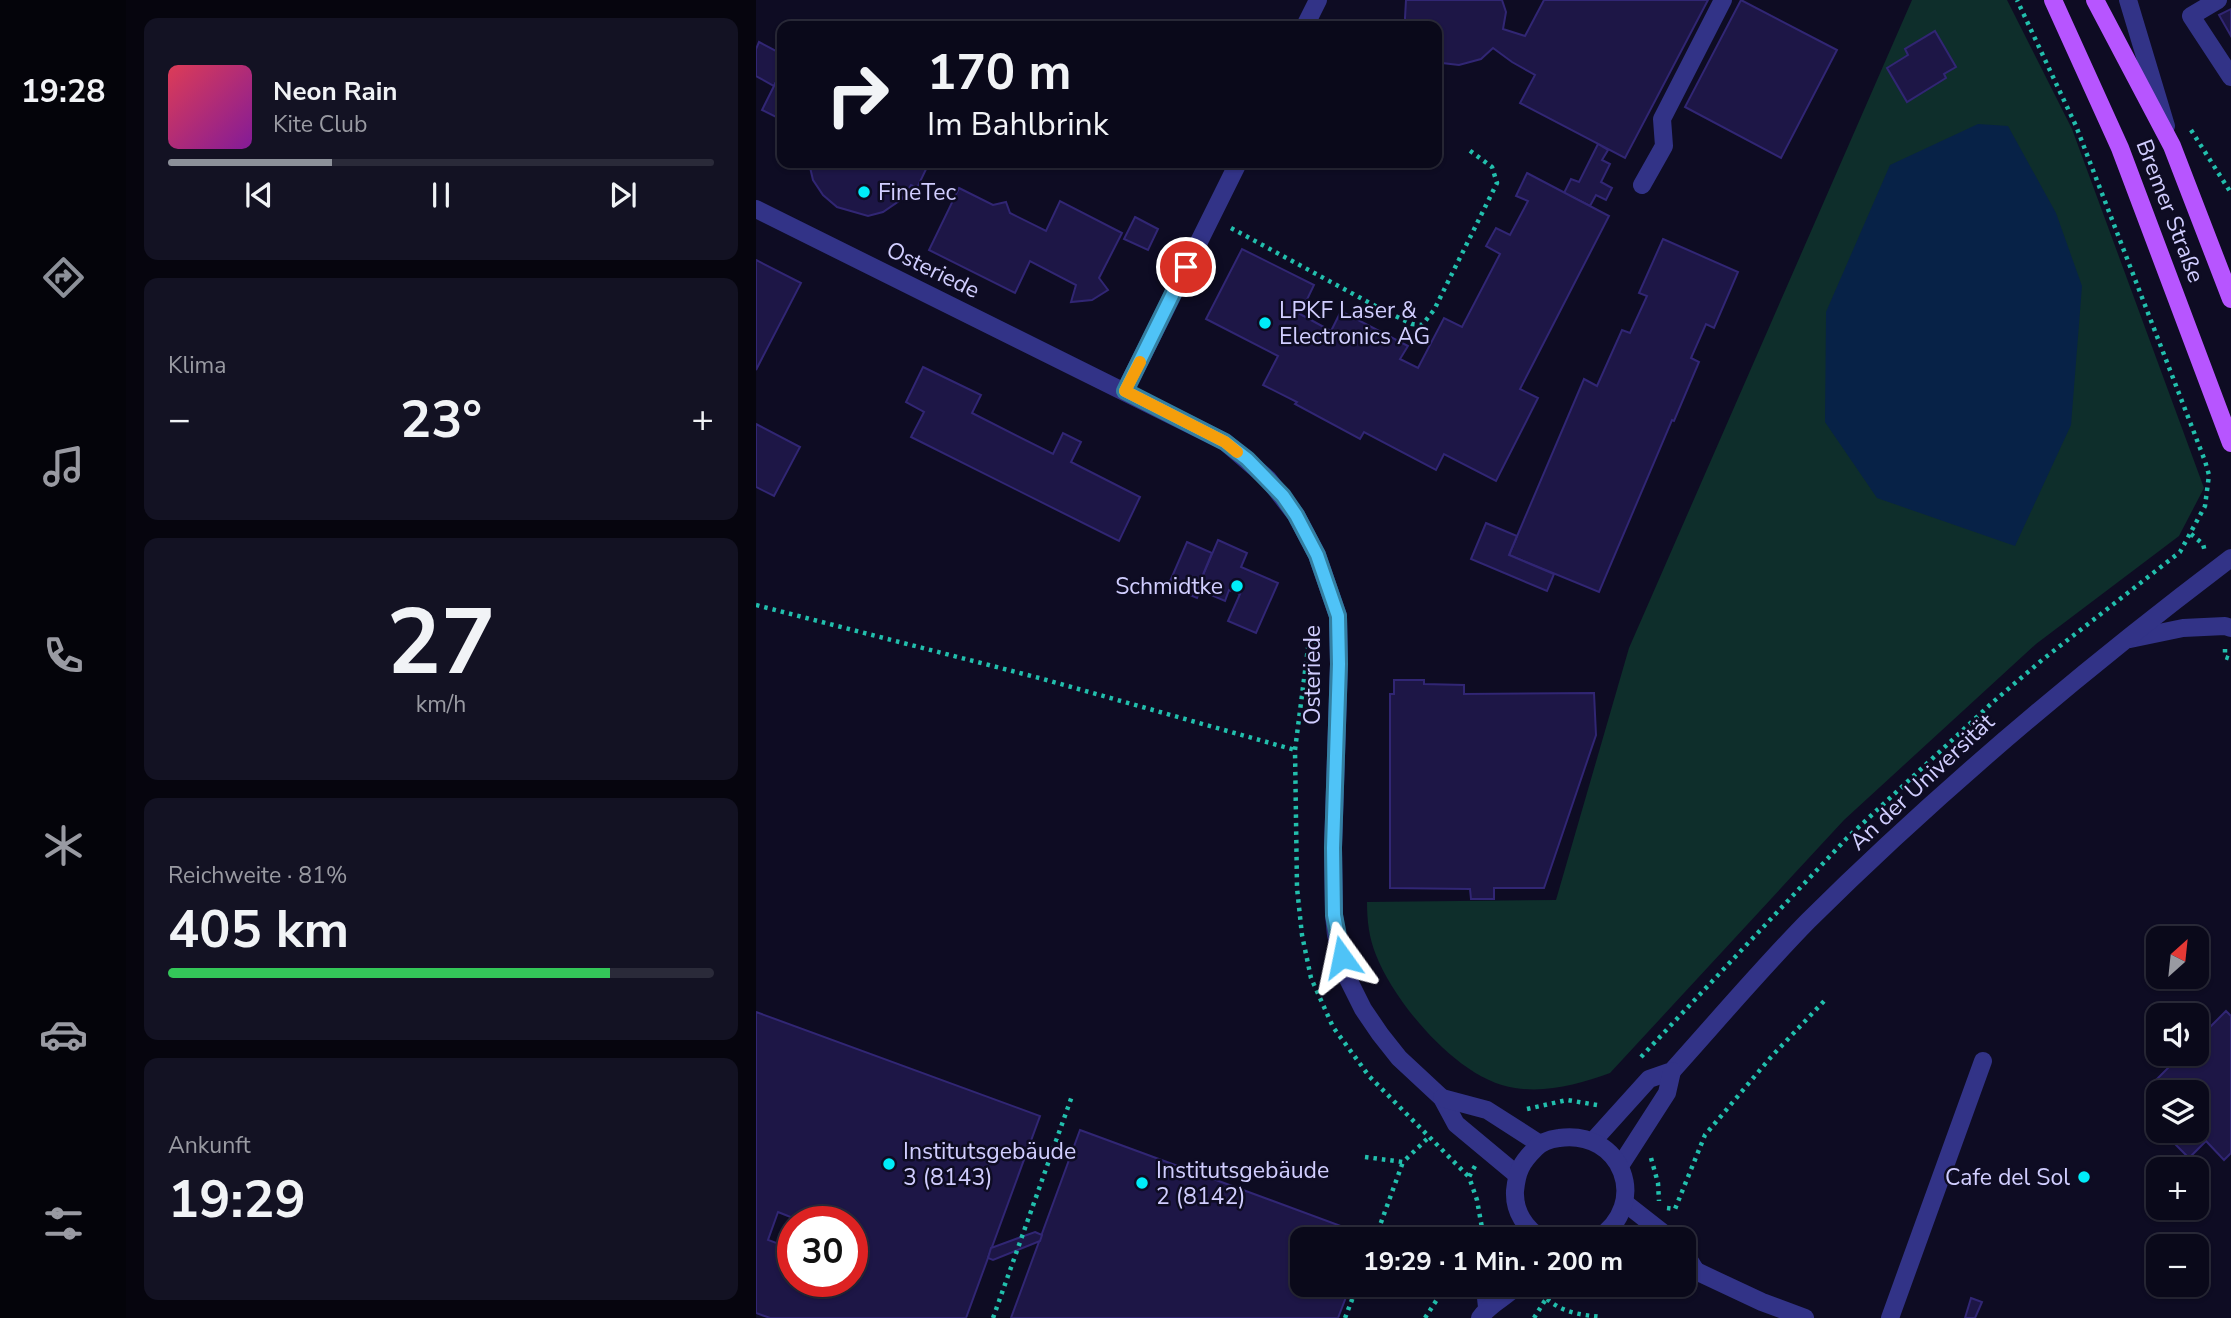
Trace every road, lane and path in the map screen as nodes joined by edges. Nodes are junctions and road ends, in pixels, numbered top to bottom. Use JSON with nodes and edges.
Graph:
{"nodes":[{"id":1,"x":1318,"y":0,"type":"edge"},
{"id":2,"x":1723,"y":0,"type":"edge"},
{"id":3,"x":2017,"y":0,"type":"edge"},
{"id":4,"x":2053,"y":0,"type":"edge"},
{"id":5,"x":2095,"y":0,"type":"edge"},
{"id":6,"x":2128,"y":0,"type":"edge"},
{"id":7,"x":2218,"y":0,"type":"edge"},
{"id":8,"x":1308,"y":21,"type":"edge"},
{"id":9,"x":2231,"y":77,"type":"edge"},
{"id":10,"x":2172,"y":146,"type":"junction"},
{"id":11,"x":1469,"y":150,"type":"dead end"},
{"id":12,"x":1236,"y":168,"type":"edge"},
{"id":13,"x":1642,"y":186,"type":"dead end"},
{"id":14,"x":756,"y":209,"type":"edge"},
{"id":15,"x":1211,"y":217,"type":"junction"},
{"id":16,"x":2231,"y":299,"type":"edge"},
{"id":17,"x":1125,"y":391,"type":"junction"},
{"id":18,"x":2231,"y":443,"type":"edge"},
{"id":19,"x":2191,"y":534,"type":"dead end"},
{"id":20,"x":2231,"y":558,"type":"edge"},
{"id":21,"x":756,"y":605,"type":"edge"},
{"id":22,"x":1338,"y":616,"type":"junction"},
{"id":23,"x":2231,"y":628,"type":"edge"},
{"id":24,"x":2127,"y":640,"type":"junction"},
{"id":25,"x":1295,"y":750,"type":"junction"},
{"id":26,"x":1826,"y":999,"type":"dead end"},
{"id":27,"x":1983,"y":1061,"type":"dead end"},
{"id":28,"x":1672,"y":1071,"type":"junction"},
{"id":29,"x":1072,"y":1096,"type":"dead end"},
{"id":30,"x":1442,"y":1098,"type":"junction"},
{"id":31,"x":1429,"y":1137,"type":"junction"},
{"id":32,"x":1593,"y":1141,"type":"junction"},
{"id":33,"x":1540,"y":1144,"type":"junction"},
{"id":34,"x":1485,"y":1148,"type":"junction"},
{"id":35,"x":1365,"y":1157,"type":"dead end"},
{"id":36,"x":1403,"y":1162,"type":"junction"},
{"id":37,"x":1620,"y":1166,"type":"junction"},
{"id":38,"x":1516,"y":1174,"type":"junction"},
{"id":39,"x":1469,"y":1177,"type":"junction"},
{"id":40,"x":1625,"y":1203,"type":"junction"},
{"id":41,"x":1659,"y":1207,"type":"dead end"},
{"id":42,"x":1379,"y":1227,"type":"edge"},
{"id":43,"x":1482,"y":1227,"type":"edge"},
{"id":44,"x":1520,"y":1227,"type":"edge"},
{"id":45,"x":1612,"y":1227,"type":"edge"},
{"id":46,"x":1656,"y":1227,"type":"edge"},
{"id":47,"x":1696,"y":1274,"type":"edge"},
{"id":48,"x":1353,"y":1297,"type":"edge"},
{"id":49,"x":1439,"y":1297,"type":"edge"},
{"id":50,"x":1506,"y":1297,"type":"edge"},
{"id":51,"x":1547,"y":1299,"type":"joint"},
{"id":52,"x":1483,"y":1313,"type":"edge"},
{"id":53,"x":1602,"y":1317,"type":"edge"},
{"id":54,"x":993,"y":1318,"type":"edge"},
{"id":55,"x":1345,"y":1318,"type":"edge"},
{"id":56,"x":1425,"y":1318,"type":"edge"},
{"id":57,"x":1534,"y":1318,"type":"edge"},
{"id":58,"x":1805,"y":1318,"type":"edge"},
{"id":59,"x":1890,"y":1318,"type":"edge"}],
"edges":[{"from":1,"to":8,"type":"street"},
{"from":2,"to":13,"type":"street"},
{"from":3,"to":19,"type":"path"},
{"from":4,"to":18,"type":"main road","name":"Bremer Straße"},
{"from":5,"to":10,"type":"main road","name":"Bremer Straße"},
{"from":6,"to":10,"type":"street"},
{"from":7,"to":9,"type":"street"},
{"from":10,"to":16,"type":"main road","name":"Bremer Straße"},
{"from":11,"to":15,"type":"path"},
{"from":12,"to":15,"type":"street"},
{"from":14,"to":17,"type":"street","name":"Osteriede"},
{"from":15,"to":17,"type":"street"},
{"from":17,"to":22,"type":"street","name":"Osteriede"},
{"from":20,"to":24,"type":"street","name":"An der Universität"},
{"from":21,"to":25,"type":"path"},
{"from":22,"to":25,"type":"path"},
{"from":22,"to":30,"type":"street","name":"Osteriede"},
{"from":23,"to":24,"type":"street"},
{"from":24,"to":28,"type":"street","name":"An der Universität"},
{"from":25,"to":31,"type":"path"},
{"from":26,"to":41,"type":"path"},
{"from":27,"to":59,"type":"street"},
{"from":28,"to":32,"type":"street","name":"An der Universität"},
{"from":28,"to":37,"type":"street","name":"An der Universität"},
{"from":29,"to":54,"type":"path"},
{"from":30,"to":33,"type":"street","name":"Osteriede"},
{"from":30,"to":34,"type":"street","name":"Osteriede"},
{"from":31,"to":36,"type":"path"},
{"from":31,"to":39,"type":"path"},
{"from":32,"to":33,"type":"street"},
{"from":32,"to":37,"type":"street"},
{"from":33,"to":38,"type":"street"},
{"from":34,"to":38,"type":"street","name":"Osteriede"},
{"from":34,"to":39,"type":"path"},
{"from":35,"to":36,"type":"path"},
{"from":36,"to":42,"type":"path"},
{"from":37,"to":40,"type":"street"},
{"from":38,"to":44,"type":"street"},
{"from":39,"to":43,"type":"path"},
{"from":40,"to":45,"type":"street"},
{"from":40,"to":46,"type":"street"},
{"from":47,"to":58,"type":"street"},
{"from":48,"to":55,"type":"path"},
{"from":49,"to":56,"type":"path"},
{"from":50,"to":52,"type":"street"},
{"from":51,"to":53,"type":"path"},
{"from":51,"to":57,"type":"path"}]}
